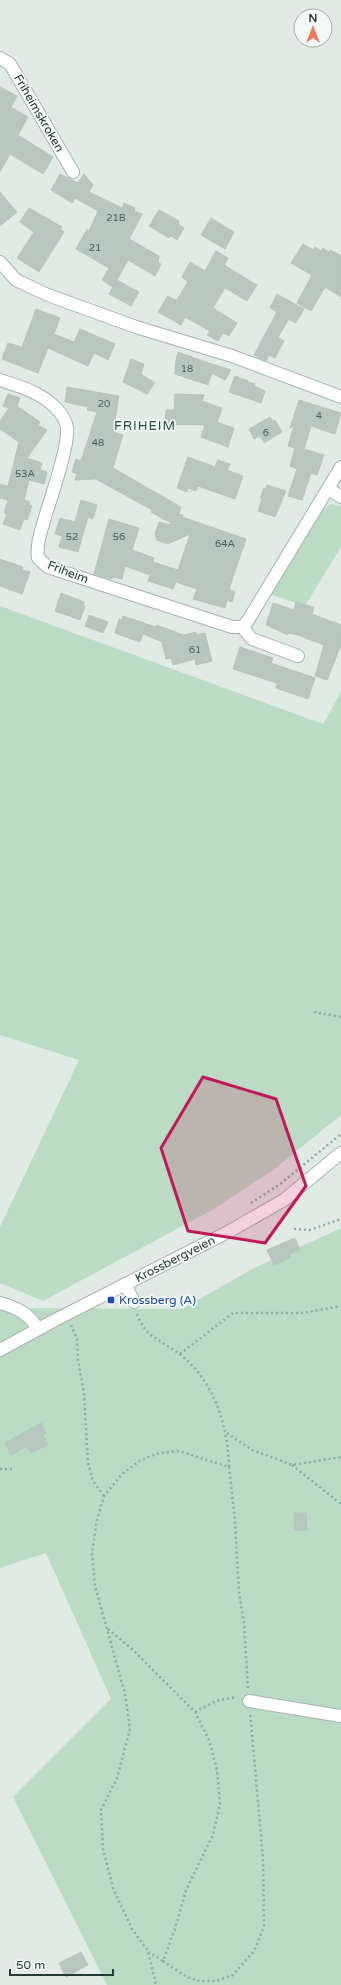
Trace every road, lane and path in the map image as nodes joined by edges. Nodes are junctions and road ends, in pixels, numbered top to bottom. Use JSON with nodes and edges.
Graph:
{"nodes":[{"id":1,"x":0,"y":58,"type":"edge"},
{"id":2,"x":74,"y":172,"type":"dead end"},
{"id":3,"x":0,"y":262,"type":"edge"},
{"id":4,"x":0,"y":380,"type":"edge"},
{"id":5,"x":341,"y":397,"type":"edge"},
{"id":6,"x":341,"y":467,"type":"edge"},
{"id":7,"x":329,"y":489,"type":"junction"},
{"id":8,"x":341,"y":497,"type":"edge"},
{"id":9,"x":242,"y":627,"type":"junction"},
{"id":10,"x":298,"y":656,"type":"dead end"},
{"id":11,"x":314,"y":1012,"type":"dead end"},
{"id":12,"x":341,"y":1017,"type":"edge"},
{"id":13,"x":341,"y":1134,"type":"edge"},
{"id":14,"x":341,"y":1153,"type":"edge"},
{"id":15,"x":249,"y":1204,"type":"dead end"},
{"id":16,"x":341,"y":1220,"type":"edge"},
{"id":17,"x":294,"y":1229,"type":"dead end"},
{"id":18,"x":125,"y":1284,"type":"junction"},
{"id":19,"x":134,"y":1302,"type":"joint"},
{"id":20,"x":0,"y":1303,"type":"edge"},
{"id":21,"x":341,"y":1306,"type":"edge"},
{"id":22,"x":71,"y":1325,"type":"dead end"},
{"id":23,"x":38,"y":1329,"type":"junction"},
{"id":24,"x":0,"y":1350,"type":"edge"},
{"id":25,"x":180,"y":1354,"type":"junction"},
{"id":26,"x":226,"y":1432,"type":"junction"},
{"id":27,"x":341,"y":1457,"type":"edge"},
{"id":28,"x":292,"y":1465,"type":"junction"},
{"id":29,"x":229,"y":1467,"type":"junction"},
{"id":30,"x":0,"y":1469,"type":"edge"},
{"id":31,"x":13,"y":1469,"type":"dead end"},
{"id":32,"x":104,"y":1496,"type":"junction"},
{"id":33,"x":341,"y":1504,"type":"edge"},
{"id":34,"x":108,"y":1629,"type":"junction"},
{"id":35,"x":249,"y":1701,"type":"junction"},
{"id":36,"x":195,"y":1712,"type":"junction"},
{"id":37,"x":341,"y":1716,"type":"edge"},
{"id":38,"x":148,"y":1951,"type":"junction"},
{"id":39,"x":163,"y":1961,"type":"junction"},
{"id":40,"x":156,"y":1985,"type":"edge"}],
"edges":[{"from":1,"to":2,"type":"street","name":"Friheimskroken"},
{"from":3,"to":5,"type":"street"},
{"from":4,"to":9,"type":"street","name":"Friheim"},
{"from":6,"to":7,"type":"street"},
{"from":7,"to":8,"type":"street"},
{"from":7,"to":9,"type":"street"},
{"from":9,"to":10,"type":"street"},
{"from":11,"to":12,"type":"path"},
{"from":13,"to":15,"type":"path"},
{"from":14,"to":18,"type":"street","name":"Krossbergveien"},
{"from":16,"to":17,"type":"path"},
{"from":18,"to":19,"type":"street"},
{"from":18,"to":23,"type":"street","name":"Krossbergveien"},
{"from":19,"to":25,"type":"path"},
{"from":20,"to":23,"type":"street"},
{"from":21,"to":25,"type":"path"},
{"from":22,"to":32,"type":"path"},
{"from":23,"to":24,"type":"street","name":"Krossbergveien"},
{"from":25,"to":26,"type":"path"},
{"from":26,"to":28,"type":"path"},
{"from":26,"to":29,"type":"path"},
{"from":27,"to":28,"type":"path"},
{"from":28,"to":33,"type":"path"},
{"from":29,"to":32,"type":"path"},
{"from":29,"to":35,"type":"path"},
{"from":30,"to":31,"type":"path"},
{"from":32,"to":34,"type":"path"},
{"from":34,"to":36,"type":"path"},
{"from":34,"to":38,"type":"path"},
{"from":35,"to":36,"type":"path"},
{"from":35,"to":37,"type":"street"},
{"from":35,"to":39,"type":"path"},
{"from":36,"to":39,"type":"path"},
{"from":38,"to":39,"type":"path"},
{"from":38,"to":40,"type":"path"}]}
